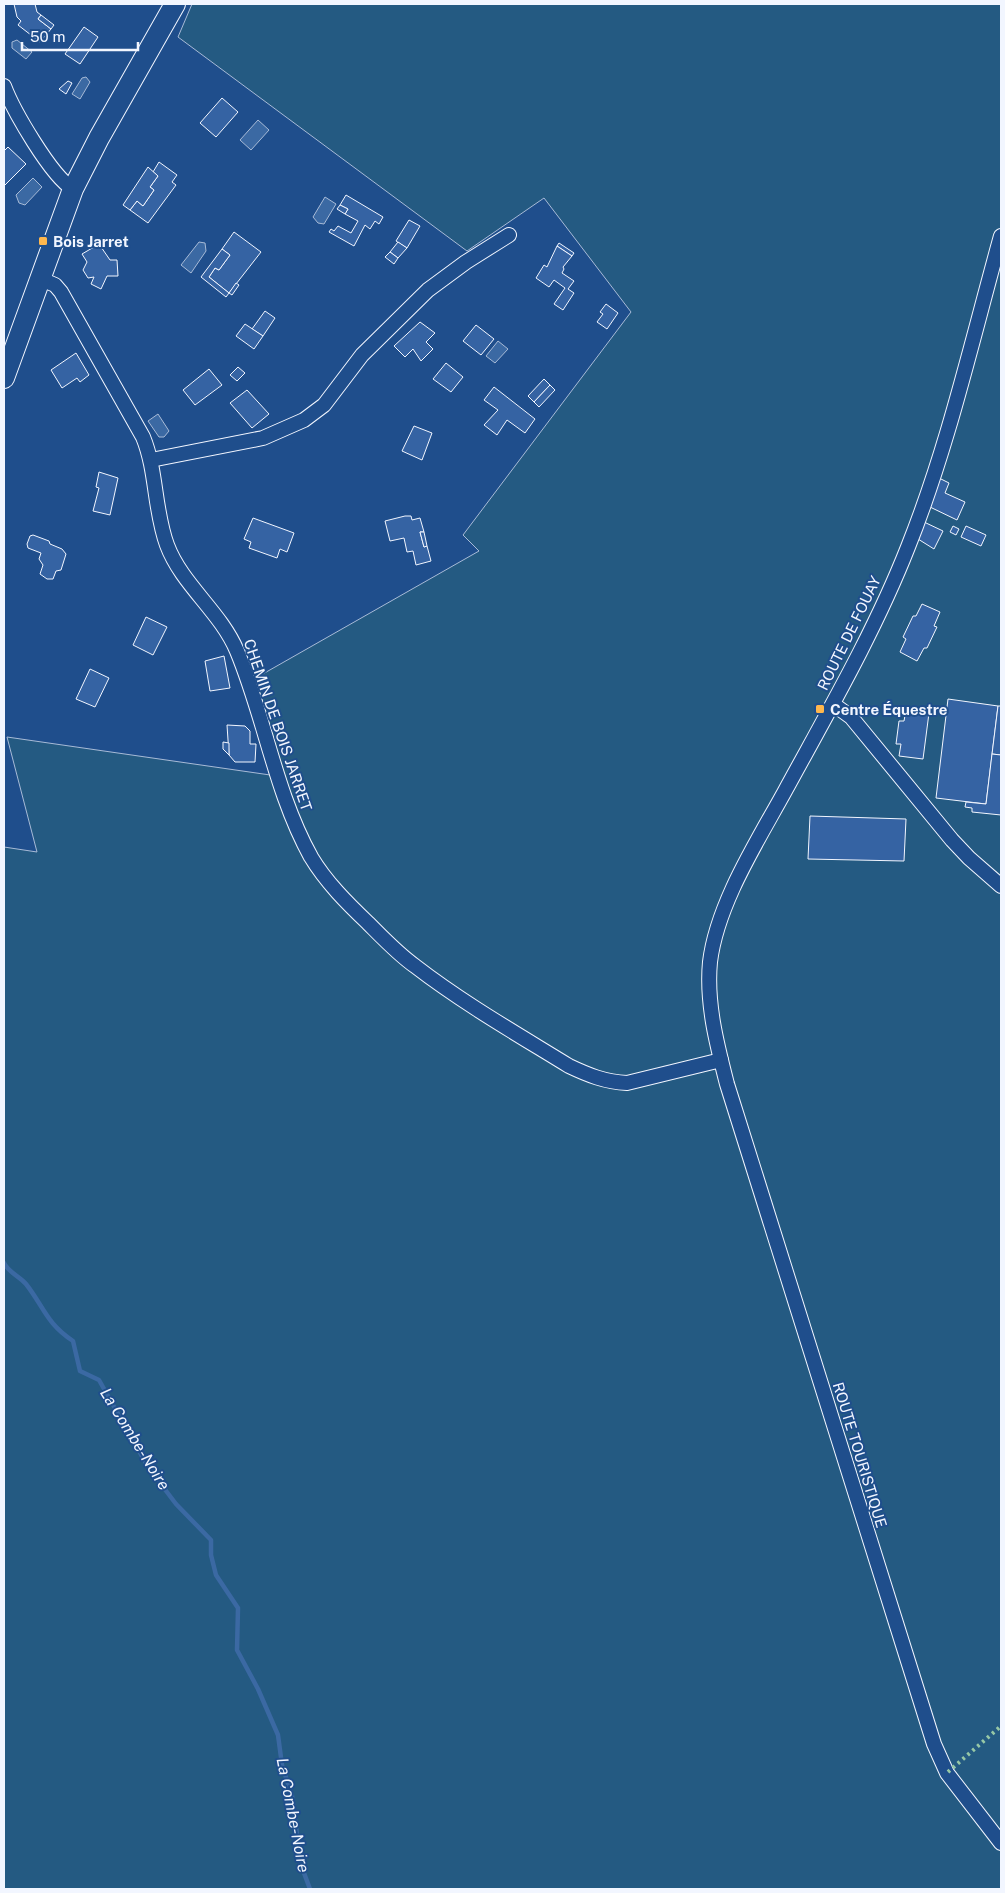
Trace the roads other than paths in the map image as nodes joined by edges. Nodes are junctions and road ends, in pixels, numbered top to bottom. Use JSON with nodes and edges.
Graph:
{"nodes":[{"id":1,"x":175,"y":4,"type":"edge"},
{"id":2,"x":4,"y":86,"type":"edge"},
{"id":3,"x":73,"y":189,"type":"junction"},
{"id":4,"x":509,"y":235,"type":"dead end"},
{"id":5,"x":1001,"y":236,"type":"edge"},
{"id":6,"x":41,"y":279,"type":"junction"},
{"id":7,"x":4,"y":378,"type":"edge"},
{"id":8,"x":151,"y":460,"type":"junction"},
{"id":9,"x":833,"y":704,"type":"junction"},
{"id":10,"x":1001,"y":886,"type":"edge"},
{"id":11,"x":721,"y":1060,"type":"junction"},
{"id":12,"x":1001,"y":1843,"type":"edge"}],
"edges":[{"from":1,"to":3,"type":"main road"},
{"from":2,"to":3,"type":"street"},
{"from":3,"to":6,"type":"main road"},
{"from":4,"to":8,"type":"street"},
{"from":5,"to":9,"type":"street","name":"ROUTE DE FOUAY"},
{"from":6,"to":7,"type":"main road"},
{"from":6,"to":8,"type":"street","name":"CHEMIN DE BOIS JARRET"},
{"from":8,"to":11,"type":"street","name":"CHEMIN DE BOIS JARRET"},
{"from":9,"to":10,"type":"street"},
{"from":9,"to":11,"type":"street","name":"ROUTE DE FOUAY"},
{"from":11,"to":12,"type":"street","name":"ROUTE TOURISTIQUE"}]}
